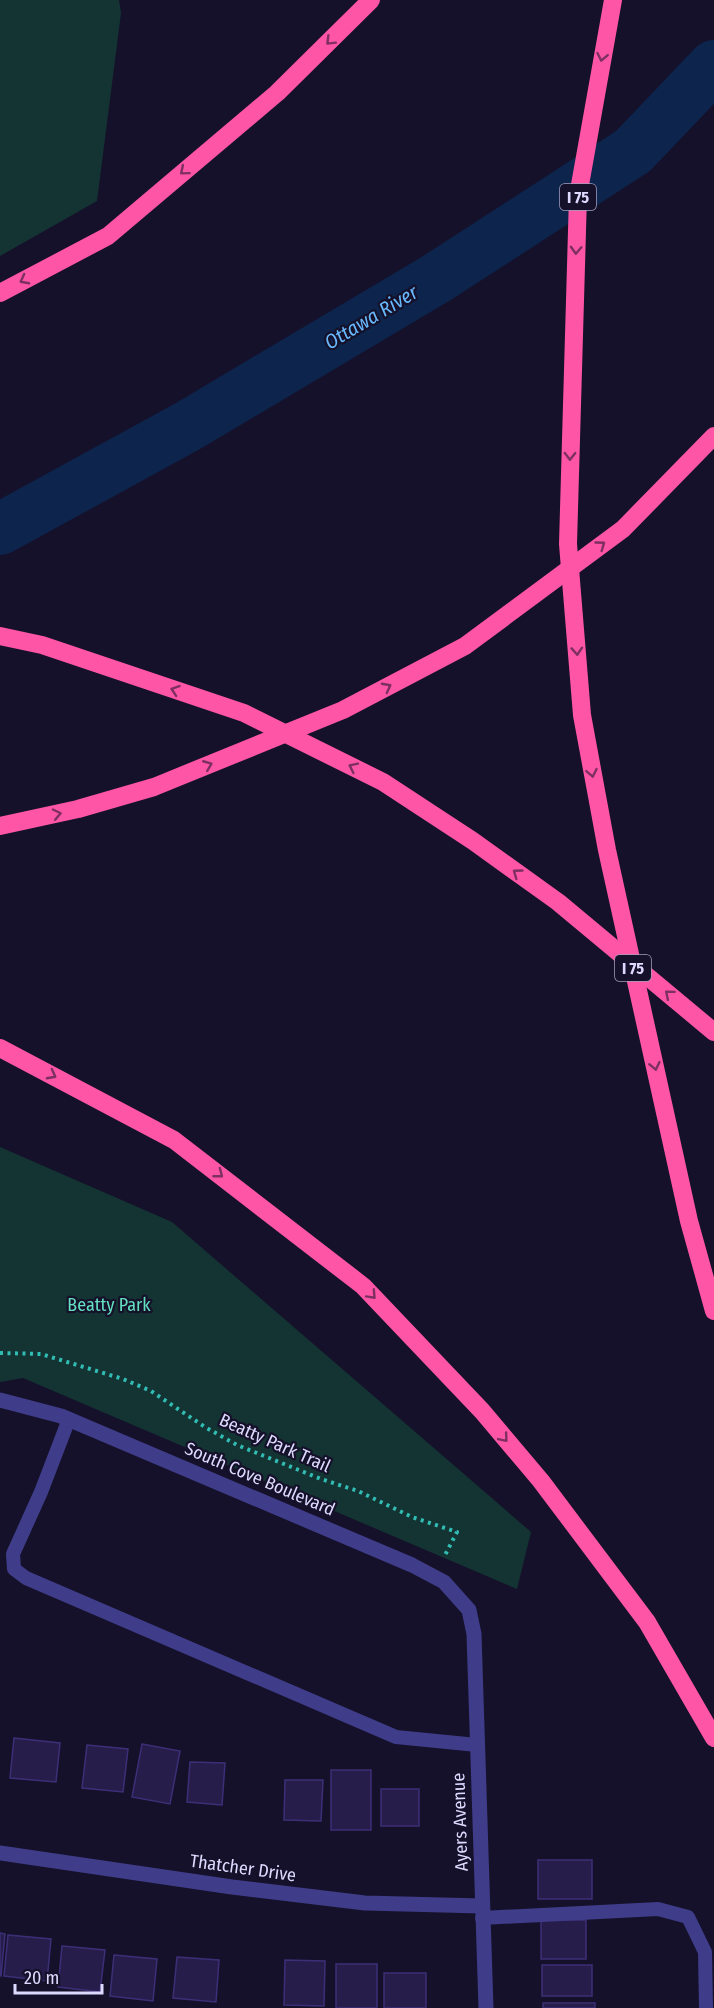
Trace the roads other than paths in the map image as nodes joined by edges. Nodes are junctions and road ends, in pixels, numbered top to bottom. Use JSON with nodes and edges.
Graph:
{"nodes":[{"id":1,"x":371,"y":0,"type":"edge"},
{"id":2,"x":613,"y":0,"type":"edge"},
{"id":3,"x":0,"y":293,"type":"edge"},
{"id":4,"x":714,"y":436,"type":"edge"},
{"id":5,"x":0,"y":636,"type":"edge"},
{"id":6,"x":0,"y":826,"type":"edge"},
{"id":7,"x":714,"y":1032,"type":"edge"},
{"id":8,"x":0,"y":1048,"type":"edge"},
{"id":9,"x":714,"y":1311,"type":"edge"},
{"id":10,"x":0,"y":1400,"type":"edge"},
{"id":11,"x":69,"y":1419,"type":"junction"},
{"id":12,"x":474,"y":1634,"type":"joint"},
{"id":13,"x":714,"y":1738,"type":"edge"},
{"id":14,"x":477,"y":1745,"type":"junction"},
{"id":15,"x":0,"y":1853,"type":"edge"},
{"id":16,"x":482,"y":1912,"type":"junction"},
{"id":17,"x":486,"y":2008,"type":"edge"},
{"id":18,"x":706,"y":2008,"type":"edge"}],
"edges":[{"from":1,"to":3,"type":"highway","one_way":true},
{"from":2,"to":9,"type":"highway","number":"I 75","one_way":true},
{"from":6,"to":4,"type":"highway","one_way":true},
{"from":7,"to":5,"type":"highway","one_way":true},
{"from":8,"to":13,"type":"highway","one_way":true},
{"from":10,"to":11,"type":"street","name":"South Cove Boulevard"},
{"from":11,"to":12,"type":"street","name":"South Cove Boulevard"},
{"from":11,"to":14,"type":"lane"},
{"from":12,"to":14,"type":"street","name":"Ayers Avenue"},
{"from":14,"to":16,"type":"street","name":"Ayers Avenue"},
{"from":15,"to":16,"type":"street","name":"Thatcher Drive"},
{"from":16,"to":17,"type":"street","name":"Ayers Avenue"},
{"from":16,"to":18,"type":"lane"}]}
